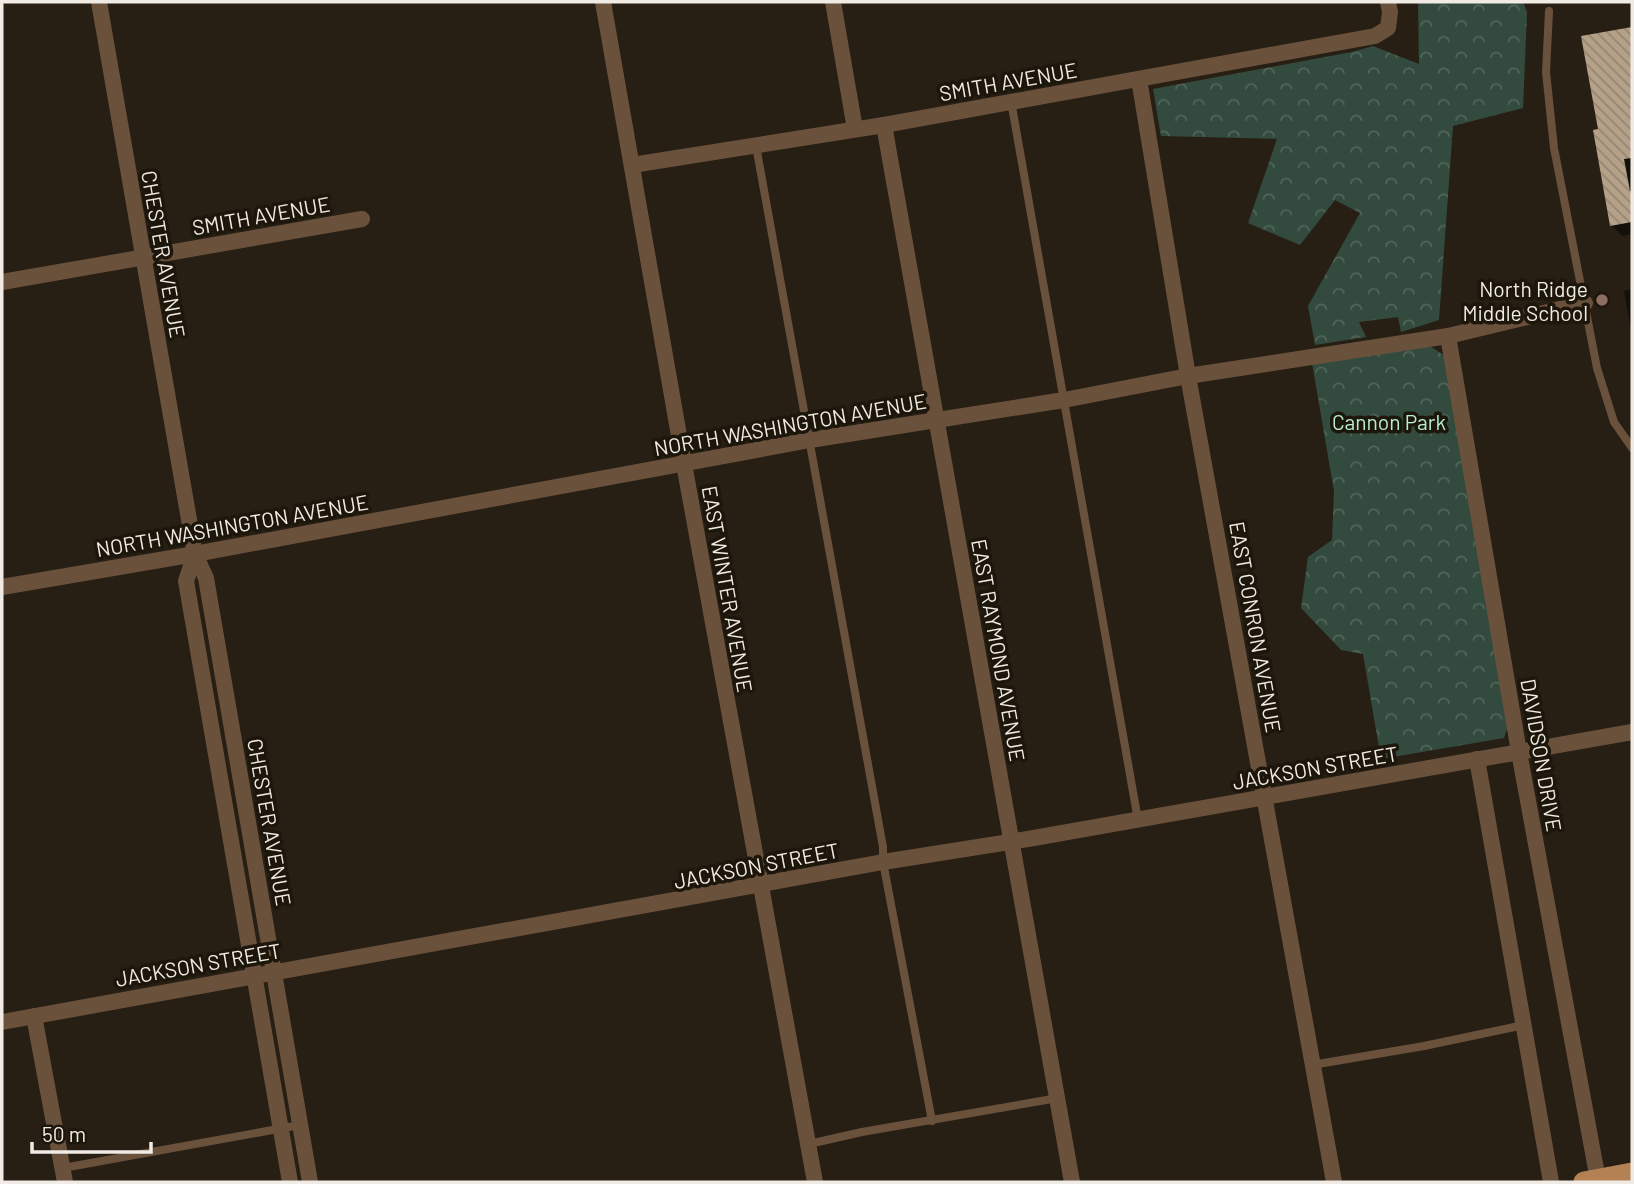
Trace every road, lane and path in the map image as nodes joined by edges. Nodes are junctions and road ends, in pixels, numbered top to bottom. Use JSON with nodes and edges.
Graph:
{"nodes":[{"id":1,"x":99,"y":2,"type":"edge"},
{"id":2,"x":603,"y":2,"type":"edge"},
{"id":3,"x":833,"y":2,"type":"edge"},
{"id":4,"x":1388,"y":2,"type":"edge"},
{"id":5,"x":1549,"y":11,"type":"dead end"},
{"id":6,"x":1139,"y":79,"type":"junction"},
{"id":7,"x":1011,"y":101,"type":"junction"},
{"id":8,"x":884,"y":125,"type":"junction"},
{"id":9,"x":855,"y":129,"type":"junction"},
{"id":10,"x":756,"y":146,"type":"junction"},
{"id":11,"x":632,"y":165,"type":"junction"},
{"id":12,"x":362,"y":219,"type":"dead end"},
{"id":13,"x":143,"y":257,"type":"junction"},
{"id":14,"x":2,"y":282,"type":"edge"},
{"id":15,"x":1585,"y":303,"type":"junction"},
{"id":16,"x":1448,"y":336,"type":"junction"},
{"id":17,"x":1188,"y":376,"type":"junction"},
{"id":18,"x":1064,"y":400,"type":"junction"},
{"id":19,"x":937,"y":419,"type":"junction"},
{"id":20,"x":810,"y":440,"type":"junction"},
{"id":21,"x":1632,"y":449,"type":"edge"},
{"id":22,"x":684,"y":464,"type":"junction"},
{"id":23,"x":195,"y":554,"type":"junction"},
{"id":24,"x":2,"y":587,"type":"edge"},
{"id":25,"x":227,"y":701,"type":"junction"},
{"id":26,"x":207,"y":704,"type":"junction"},
{"id":27,"x":1632,"y":732,"type":"edge"},
{"id":28,"x":1519,"y":752,"type":"junction"},
{"id":29,"x":1476,"y":759,"type":"junction"},
{"id":30,"x":1266,"y":797,"type":"junction"},
{"id":31,"x":1138,"y":820,"type":"junction"},
{"id":32,"x":250,"y":833,"type":"junction"},
{"id":33,"x":230,"y":837,"type":"junction"},
{"id":34,"x":1011,"y":842,"type":"junction"},
{"id":35,"x":883,"y":862,"type":"junction"},
{"id":36,"x":761,"y":885,"type":"junction"},
{"id":37,"x":274,"y":971,"type":"junction"},
{"id":38,"x":253,"y":975,"type":"junction"},
{"id":39,"x":34,"y":1016,"type":"junction"},
{"id":40,"x":2,"y":1022,"type":"edge"},
{"id":41,"x":1524,"y":1025,"type":"junction"},
{"id":42,"x":1312,"y":1065,"type":"junction"},
{"id":43,"x":1058,"y":1098,"type":"junction"},
{"id":44,"x":932,"y":1121,"type":"junction"},
{"id":45,"x":300,"y":1125,"type":"junction"},
{"id":46,"x":280,"y":1129,"type":"junction"},
{"id":47,"x":809,"y":1144,"type":"junction"},
{"id":48,"x":1632,"y":1173,"type":"edge"},
{"id":49,"x":64,"y":1175,"type":"edge"},
{"id":50,"x":1591,"y":1181,"type":"edge"},
{"id":51,"x":289,"y":1182,"type":"edge"},
{"id":52,"x":310,"y":1182,"type":"edge"},
{"id":53,"x":815,"y":1182,"type":"edge"},
{"id":54,"x":1072,"y":1182,"type":"edge"},
{"id":55,"x":1334,"y":1182,"type":"edge"},
{"id":56,"x":1551,"y":1182,"type":"edge"}],
"edges":[{"from":1,"to":13,"type":"street","name":"CHESTER AVENUE"},
{"from":2,"to":11,"type":"street","name":"EAST WINTER AVENUE"},
{"from":3,"to":9,"type":"street"},
{"from":4,"to":6,"type":"street","name":"SMITH AVENUE"},
{"from":5,"to":15,"type":"lane"},
{"from":6,"to":7,"type":"street","name":"SMITH AVENUE"},
{"from":6,"to":17,"type":"street","name":"EAST CONRON AVENUE"},
{"from":7,"to":8,"type":"street","name":"SMITH AVENUE"},
{"from":7,"to":18,"type":"lane"},
{"from":8,"to":9,"type":"street","name":"SMITH AVENUE"},
{"from":8,"to":19,"type":"street","name":"EAST RAYMOND AVENUE"},
{"from":9,"to":10,"type":"street","name":"SMITH AVENUE"},
{"from":10,"to":11,"type":"street","name":"SMITH AVENUE"},
{"from":10,"to":20,"type":"lane"},
{"from":11,"to":22,"type":"street","name":"EAST WINTER AVENUE"},
{"from":12,"to":13,"type":"street","name":"SMITH AVENUE"},
{"from":13,"to":14,"type":"street","name":"SMITH AVENUE"},
{"from":13,"to":23,"type":"street","name":"CHESTER AVENUE"},
{"from":15,"to":16,"type":"street","name":"NORTH WASHINGTON AVENUE"},
{"from":15,"to":21,"type":"lane"},
{"from":16,"to":17,"type":"street","name":"NORTH WASHINGTON AVENUE"},
{"from":16,"to":28,"type":"street","name":"DAVIDSON DRIVE"},
{"from":17,"to":18,"type":"street","name":"NORTH WASHINGTON AVENUE"},
{"from":17,"to":30,"type":"street","name":"EAST CONRON AVENUE"},
{"from":18,"to":19,"type":"street","name":"NORTH WASHINGTON AVENUE"},
{"from":18,"to":31,"type":"lane"},
{"from":19,"to":20,"type":"street","name":"NORTH WASHINGTON AVENUE"},
{"from":19,"to":34,"type":"street","name":"EAST RAYMOND AVENUE"},
{"from":20,"to":22,"type":"street","name":"NORTH WASHINGTON AVENUE"},
{"from":20,"to":35,"type":"lane"},
{"from":22,"to":23,"type":"street","name":"NORTH WASHINGTON AVENUE"},
{"from":22,"to":36,"type":"street","name":"EAST WINTER AVENUE"},
{"from":23,"to":24,"type":"street","name":"NORTH WASHINGTON AVENUE"},
{"from":23,"to":25,"type":"street","name":"CHESTER AVENUE"},
{"from":23,"to":26,"type":"street","name":"CHESTER AVENUE"},
{"from":25,"to":26,"type":"street"},
{"from":25,"to":32,"type":"street","name":"CHESTER AVENUE"},
{"from":26,"to":33,"type":"street","name":"CHESTER AVENUE"},
{"from":27,"to":28,"type":"street","name":"JACKSON STREET"},
{"from":28,"to":29,"type":"street","name":"JACKSON STREET"},
{"from":28,"to":50,"type":"street","name":"DAVIDSON DRIVE"},
{"from":29,"to":30,"type":"street","name":"JACKSON STREET"},
{"from":29,"to":41,"type":"street"},
{"from":30,"to":31,"type":"street","name":"JACKSON STREET"},
{"from":30,"to":42,"type":"street","name":"EAST CONRON AVENUE"},
{"from":31,"to":34,"type":"street","name":"JACKSON STREET"},
{"from":32,"to":33,"type":"street"},
{"from":32,"to":37,"type":"street","name":"CHESTER AVENUE"},
{"from":33,"to":38,"type":"street","name":"CHESTER AVENUE"},
{"from":34,"to":35,"type":"street","name":"JACKSON STREET"},
{"from":34,"to":43,"type":"street","name":"EAST RAYMOND AVENUE"},
{"from":35,"to":36,"type":"street","name":"JACKSON STREET"},
{"from":35,"to":44,"type":"lane"},
{"from":36,"to":37,"type":"street","name":"JACKSON STREET"},
{"from":36,"to":47,"type":"street","name":"EAST WINTER AVENUE"},
{"from":37,"to":38,"type":"street","name":"JACKSON STREET"},
{"from":37,"to":45,"type":"street","name":"CHESTER AVENUE"},
{"from":38,"to":39,"type":"street","name":"JACKSON STREET"},
{"from":38,"to":46,"type":"street","name":"CHESTER AVENUE"},
{"from":39,"to":40,"type":"street","name":"JACKSON STREET"},
{"from":39,"to":49,"type":"street"},
{"from":41,"to":42,"type":"lane"},
{"from":41,"to":56,"type":"street"},
{"from":42,"to":55,"type":"street","name":"EAST CONRON AVENUE"},
{"from":43,"to":44,"type":"lane"},
{"from":43,"to":54,"type":"street","name":"EAST RAYMOND AVENUE"},
{"from":44,"to":47,"type":"lane"},
{"from":45,"to":46,"type":"lane"},
{"from":45,"to":52,"type":"street","name":"CHESTER AVENUE"},
{"from":46,"to":49,"type":"lane"},
{"from":46,"to":51,"type":"street","name":"CHESTER AVENUE"},
{"from":47,"to":53,"type":"street","name":"EAST WINTER AVENUE"},
{"from":48,"to":50,"type":"main road"}]}
